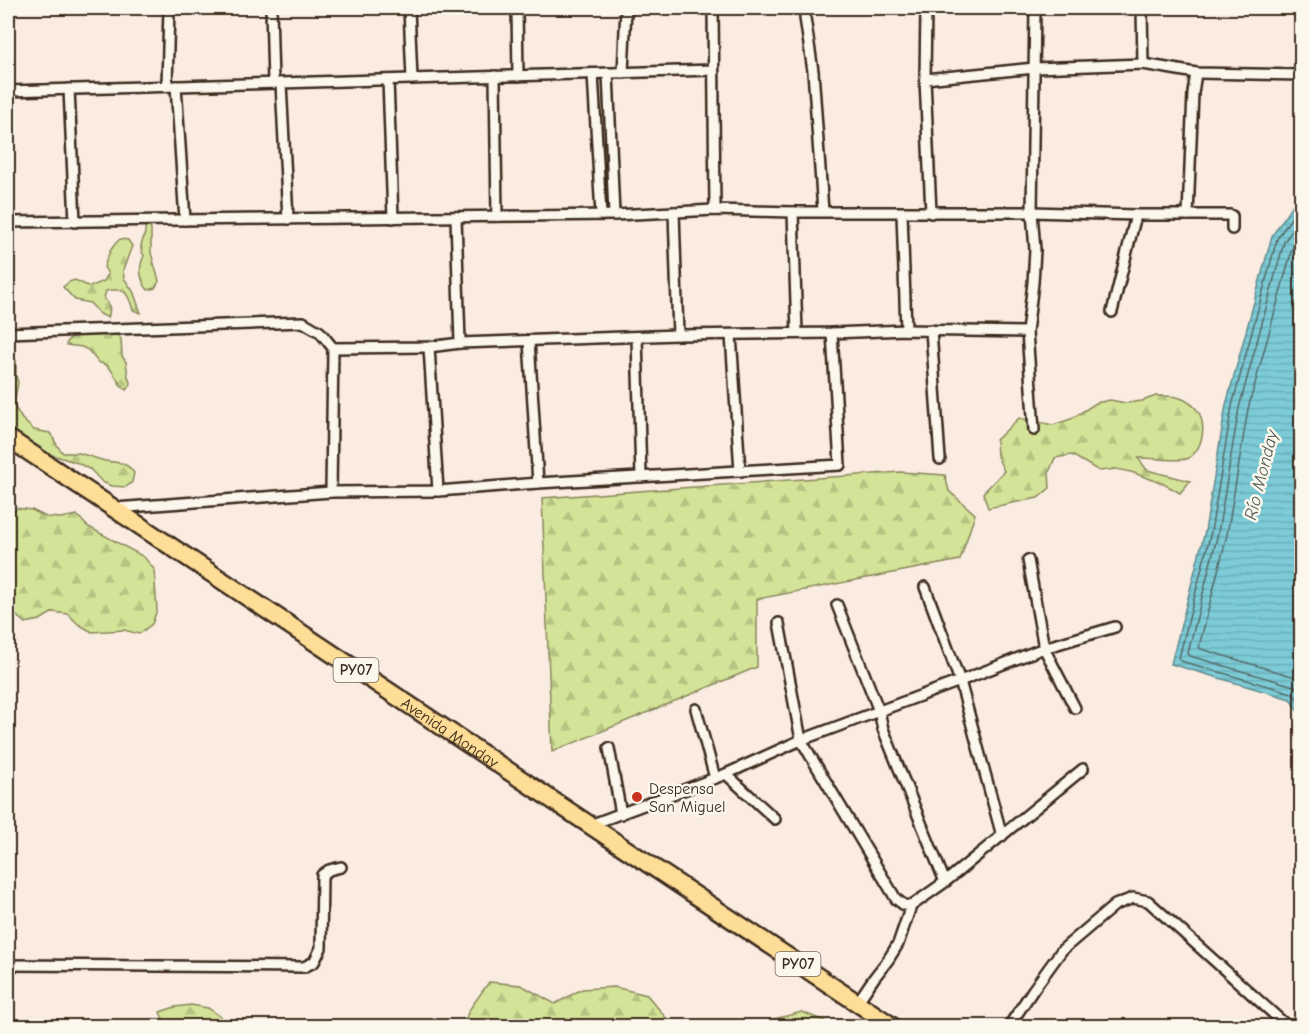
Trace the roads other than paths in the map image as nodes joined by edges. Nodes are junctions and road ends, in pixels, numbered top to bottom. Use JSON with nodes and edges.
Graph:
{"nodes":[{"id":1,"x":169,"y":8,"type":"edge"},
{"id":2,"x":271,"y":8,"type":"edge"},
{"id":3,"x":409,"y":8,"type":"edge"},
{"id":4,"x":518,"y":8,"type":"edge"},
{"id":5,"x":626,"y":8,"type":"edge"},
{"id":6,"x":713,"y":8,"type":"edge"},
{"id":7,"x":926,"y":8,"type":"edge"},
{"id":8,"x":1035,"y":8,"type":"edge"},
{"id":9,"x":1142,"y":8,"type":"edge"},
{"id":10,"x":804,"y":11,"type":"edge"},
{"id":11,"x":1143,"y":64,"type":"junction"},
{"id":12,"x":1035,"y":68,"type":"junction"},
{"id":13,"x":713,"y":70,"type":"junction"},
{"id":14,"x":608,"y":73,"type":"junction"},
{"id":15,"x":623,"y":73,"type":"junction"},
{"id":16,"x":1196,"y":73,"type":"junction"},
{"id":17,"x":593,"y":74,"type":"junction"},
{"id":18,"x":1302,"y":75,"type":"edge"},
{"id":19,"x":495,"y":76,"type":"junction"},
{"id":20,"x":518,"y":76,"type":"junction"},
{"id":21,"x":412,"y":79,"type":"junction"},
{"id":22,"x":925,"y":79,"type":"junction"},
{"id":23,"x":388,"y":80,"type":"junction"},
{"id":24,"x":277,"y":83,"type":"junction"},
{"id":25,"x":172,"y":86,"type":"junction"},
{"id":26,"x":69,"y":89,"type":"junction"},
{"id":27,"x":8,"y":91,"type":"edge"},
{"id":28,"x":715,"y":210,"type":"junction"},
{"id":29,"x":674,"y":212,"type":"junction"},
{"id":30,"x":793,"y":212,"type":"junction"},
{"id":31,"x":824,"y":212,"type":"junction"},
{"id":32,"x":1032,"y":212,"type":"junction"},
{"id":33,"x":902,"y":213,"type":"junction"},
{"id":34,"x":931,"y":213,"type":"junction"},
{"id":35,"x":601,"y":215,"type":"junction"},
{"id":36,"x":614,"y":215,"type":"junction"},
{"id":37,"x":1136,"y":215,"type":"junction"},
{"id":38,"x":1188,"y":215,"type":"junction"},
{"id":39,"x":497,"y":216,"type":"junction"},
{"id":40,"x":456,"y":217,"type":"junction"},
{"id":41,"x":393,"y":218,"type":"junction"},
{"id":42,"x":288,"y":219,"type":"junction"},
{"id":43,"x":185,"y":220,"type":"junction"},
{"id":44,"x":8,"y":222,"type":"edge"},
{"id":45,"x":75,"y":222,"type":"junction"},
{"id":46,"x":1232,"y":229,"type":"dead end"},
{"id":47,"x":1112,"y":312,"type":"dead end"},
{"id":48,"x":906,"y":330,"type":"junction"},
{"id":49,"x":931,"y":330,"type":"junction"},
{"id":50,"x":1027,"y":332,"type":"junction"},
{"id":51,"x":8,"y":333,"type":"edge"},
{"id":52,"x":797,"y":333,"type":"junction"},
{"id":53,"x":832,"y":333,"type":"junction"},
{"id":54,"x":678,"y":335,"type":"junction"},
{"id":55,"x":731,"y":335,"type":"junction"},
{"id":56,"x":637,"y":337,"type":"junction"},
{"id":57,"x":529,"y":341,"type":"junction"},
{"id":58,"x":460,"y":343,"type":"junction"},
{"id":59,"x":429,"y":347,"type":"junction"},
{"id":60,"x":333,"y":348,"type":"junction"},
{"id":61,"x":1034,"y":430,"type":"dead end"},
{"id":62,"x":8,"y":438,"type":"edge"},
{"id":63,"x":940,"y":459,"type":"dead end"},
{"id":64,"x":740,"y":471,"type":"junction"},
{"id":65,"x":641,"y":477,"type":"junction"},
{"id":66,"x":538,"y":483,"type":"junction"},
{"id":67,"x":438,"y":491,"type":"junction"},
{"id":68,"x":331,"y":492,"type":"junction"},
{"id":69,"x":113,"y":508,"type":"junction"},
{"id":70,"x":1028,"y":560,"type":"dead end"},
{"id":71,"x":925,"y":587,"type":"dead end"},
{"id":72,"x":837,"y":605,"type":"dead end"},
{"id":73,"x":779,"y":622,"type":"dead end"},
{"id":74,"x":1115,"y":627,"type":"dead end"},
{"id":75,"x":1044,"y":648,"type":"junction"},
{"id":76,"x":960,"y":681,"type":"junction"},
{"id":77,"x":1075,"y":708,"type":"dead end"},
{"id":78,"x":696,"y":709,"type":"dead end"},
{"id":79,"x":879,"y":711,"type":"junction"},
{"id":80,"x":801,"y":741,"type":"junction"},
{"id":81,"x":609,"y":748,"type":"dead end"},
{"id":82,"x":1083,"y":769,"type":"dead end"},
{"id":83,"x":726,"y":774,"type":"junction"},
{"id":84,"x":715,"y":777,"type":"junction"},
{"id":85,"x":621,"y":814,"type":"junction"},
{"id":86,"x":775,"y":819,"type":"dead end"},
{"id":87,"x":589,"y":826,"type":"junction"},
{"id":88,"x":1002,"y":836,"type":"junction"},
{"id":89,"x":341,"y":867,"type":"dead end"},
{"id":90,"x":945,"y":882,"type":"junction"},
{"id":91,"x":911,"y":906,"type":"junction"},
{"id":92,"x":8,"y":965,"type":"edge"},
{"id":93,"x":857,"y":1003,"type":"junction"},
{"id":94,"x":892,"y":1026,"type":"edge"},
{"id":95,"x":1009,"y":1026,"type":"edge"},
{"id":96,"x":1287,"y":1026,"type":"edge"}],
"edges":[{"from":1,"to":25,"type":"street"},
{"from":2,"to":24,"type":"street"},
{"from":3,"to":21,"type":"street"},
{"from":4,"to":20,"type":"street"},
{"from":5,"to":15,"type":"street"},
{"from":6,"to":13,"type":"street"},
{"from":7,"to":22,"type":"street"},
{"from":8,"to":12,"type":"street"},
{"from":9,"to":11,"type":"street"},
{"from":10,"to":31,"type":"street"},
{"from":11,"to":12,"type":"street"},
{"from":11,"to":16,"type":"street"},
{"from":12,"to":22,"type":"street"},
{"from":12,"to":32,"type":"street"},
{"from":13,"to":15,"type":"street"},
{"from":13,"to":28,"type":"street"},
{"from":14,"to":15,"type":"street"},
{"from":14,"to":17,"type":"street"},
{"from":14,"to":36,"type":"street"},
{"from":16,"to":18,"type":"street"},
{"from":16,"to":38,"type":"street"},
{"from":17,"to":20,"type":"street"},
{"from":17,"to":35,"type":"street"},
{"from":19,"to":20,"type":"street"},
{"from":19,"to":21,"type":"street"},
{"from":19,"to":39,"type":"street"},
{"from":21,"to":23,"type":"street"},
{"from":22,"to":34,"type":"street"},
{"from":23,"to":24,"type":"street"},
{"from":23,"to":41,"type":"street"},
{"from":24,"to":25,"type":"street"},
{"from":24,"to":42,"type":"street"},
{"from":25,"to":26,"type":"street"},
{"from":25,"to":43,"type":"street"},
{"from":26,"to":27,"type":"street"},
{"from":26,"to":45,"type":"street"},
{"from":28,"to":29,"type":"street"},
{"from":28,"to":30,"type":"street"},
{"from":29,"to":36,"type":"street"},
{"from":29,"to":54,"type":"street"},
{"from":30,"to":31,"type":"street"},
{"from":30,"to":52,"type":"street"},
{"from":31,"to":33,"type":"street"},
{"from":32,"to":34,"type":"street"},
{"from":32,"to":37,"type":"street"},
{"from":32,"to":50,"type":"street"},
{"from":33,"to":34,"type":"street"},
{"from":33,"to":48,"type":"street"},
{"from":35,"to":36,"type":"street"},
{"from":35,"to":39,"type":"street"},
{"from":37,"to":38,"type":"street"},
{"from":37,"to":47,"type":"street"},
{"from":38,"to":46,"type":"street"},
{"from":39,"to":40,"type":"street"},
{"from":40,"to":41,"type":"street"},
{"from":40,"to":58,"type":"street"},
{"from":41,"to":42,"type":"street"},
{"from":42,"to":43,"type":"street"},
{"from":43,"to":45,"type":"street"},
{"from":44,"to":45,"type":"street"},
{"from":48,"to":49,"type":"street"},
{"from":48,"to":53,"type":"street"},
{"from":49,"to":50,"type":"street"},
{"from":49,"to":63,"type":"street"},
{"from":50,"to":61,"type":"street"},
{"from":51,"to":60,"type":"street"},
{"from":52,"to":53,"type":"street"},
{"from":52,"to":55,"type":"street"},
{"from":53,"to":64,"type":"street"},
{"from":54,"to":55,"type":"street"},
{"from":54,"to":56,"type":"street"},
{"from":55,"to":64,"type":"street"},
{"from":56,"to":57,"type":"street"},
{"from":56,"to":65,"type":"street"},
{"from":57,"to":58,"type":"street"},
{"from":57,"to":66,"type":"street"},
{"from":58,"to":59,"type":"street"},
{"from":59,"to":60,"type":"street"},
{"from":59,"to":67,"type":"street"},
{"from":60,"to":68,"type":"street"},
{"from":62,"to":69,"type":"highway","name":"Avenida Monday","number":"PY07"},
{"from":64,"to":65,"type":"street"},
{"from":65,"to":66,"type":"street"},
{"from":66,"to":67,"type":"street"},
{"from":67,"to":68,"type":"street"},
{"from":68,"to":69,"type":"street"},
{"from":69,"to":87,"type":"highway","name":"Avenida Monday","number":"PY07"},
{"from":70,"to":75,"type":"street"},
{"from":71,"to":76,"type":"street"},
{"from":72,"to":79,"type":"street"},
{"from":73,"to":80,"type":"street"},
{"from":74,"to":75,"type":"street"},
{"from":75,"to":76,"type":"street"},
{"from":75,"to":77,"type":"street"},
{"from":76,"to":79,"type":"street"},
{"from":76,"to":88,"type":"street"},
{"from":78,"to":84,"type":"street"},
{"from":79,"to":80,"type":"street"},
{"from":79,"to":90,"type":"street"},
{"from":80,"to":83,"type":"street"},
{"from":80,"to":91,"type":"street"},
{"from":81,"to":85,"type":"street"},
{"from":82,"to":88,"type":"street"},
{"from":83,"to":84,"type":"street"},
{"from":83,"to":86,"type":"street"},
{"from":84,"to":85,"type":"street"},
{"from":85,"to":87,"type":"street"},
{"from":87,"to":93,"type":"highway","name":"Avenida Monday","number":"PY07"},
{"from":88,"to":90,"type":"street"},
{"from":89,"to":92,"type":"street"},
{"from":90,"to":91,"type":"street"},
{"from":91,"to":93,"type":"street"},
{"from":93,"to":94,"type":"highway","name":"Avenida Monday","number":"PY07"},
{"from":95,"to":96,"type":"street"}]}
